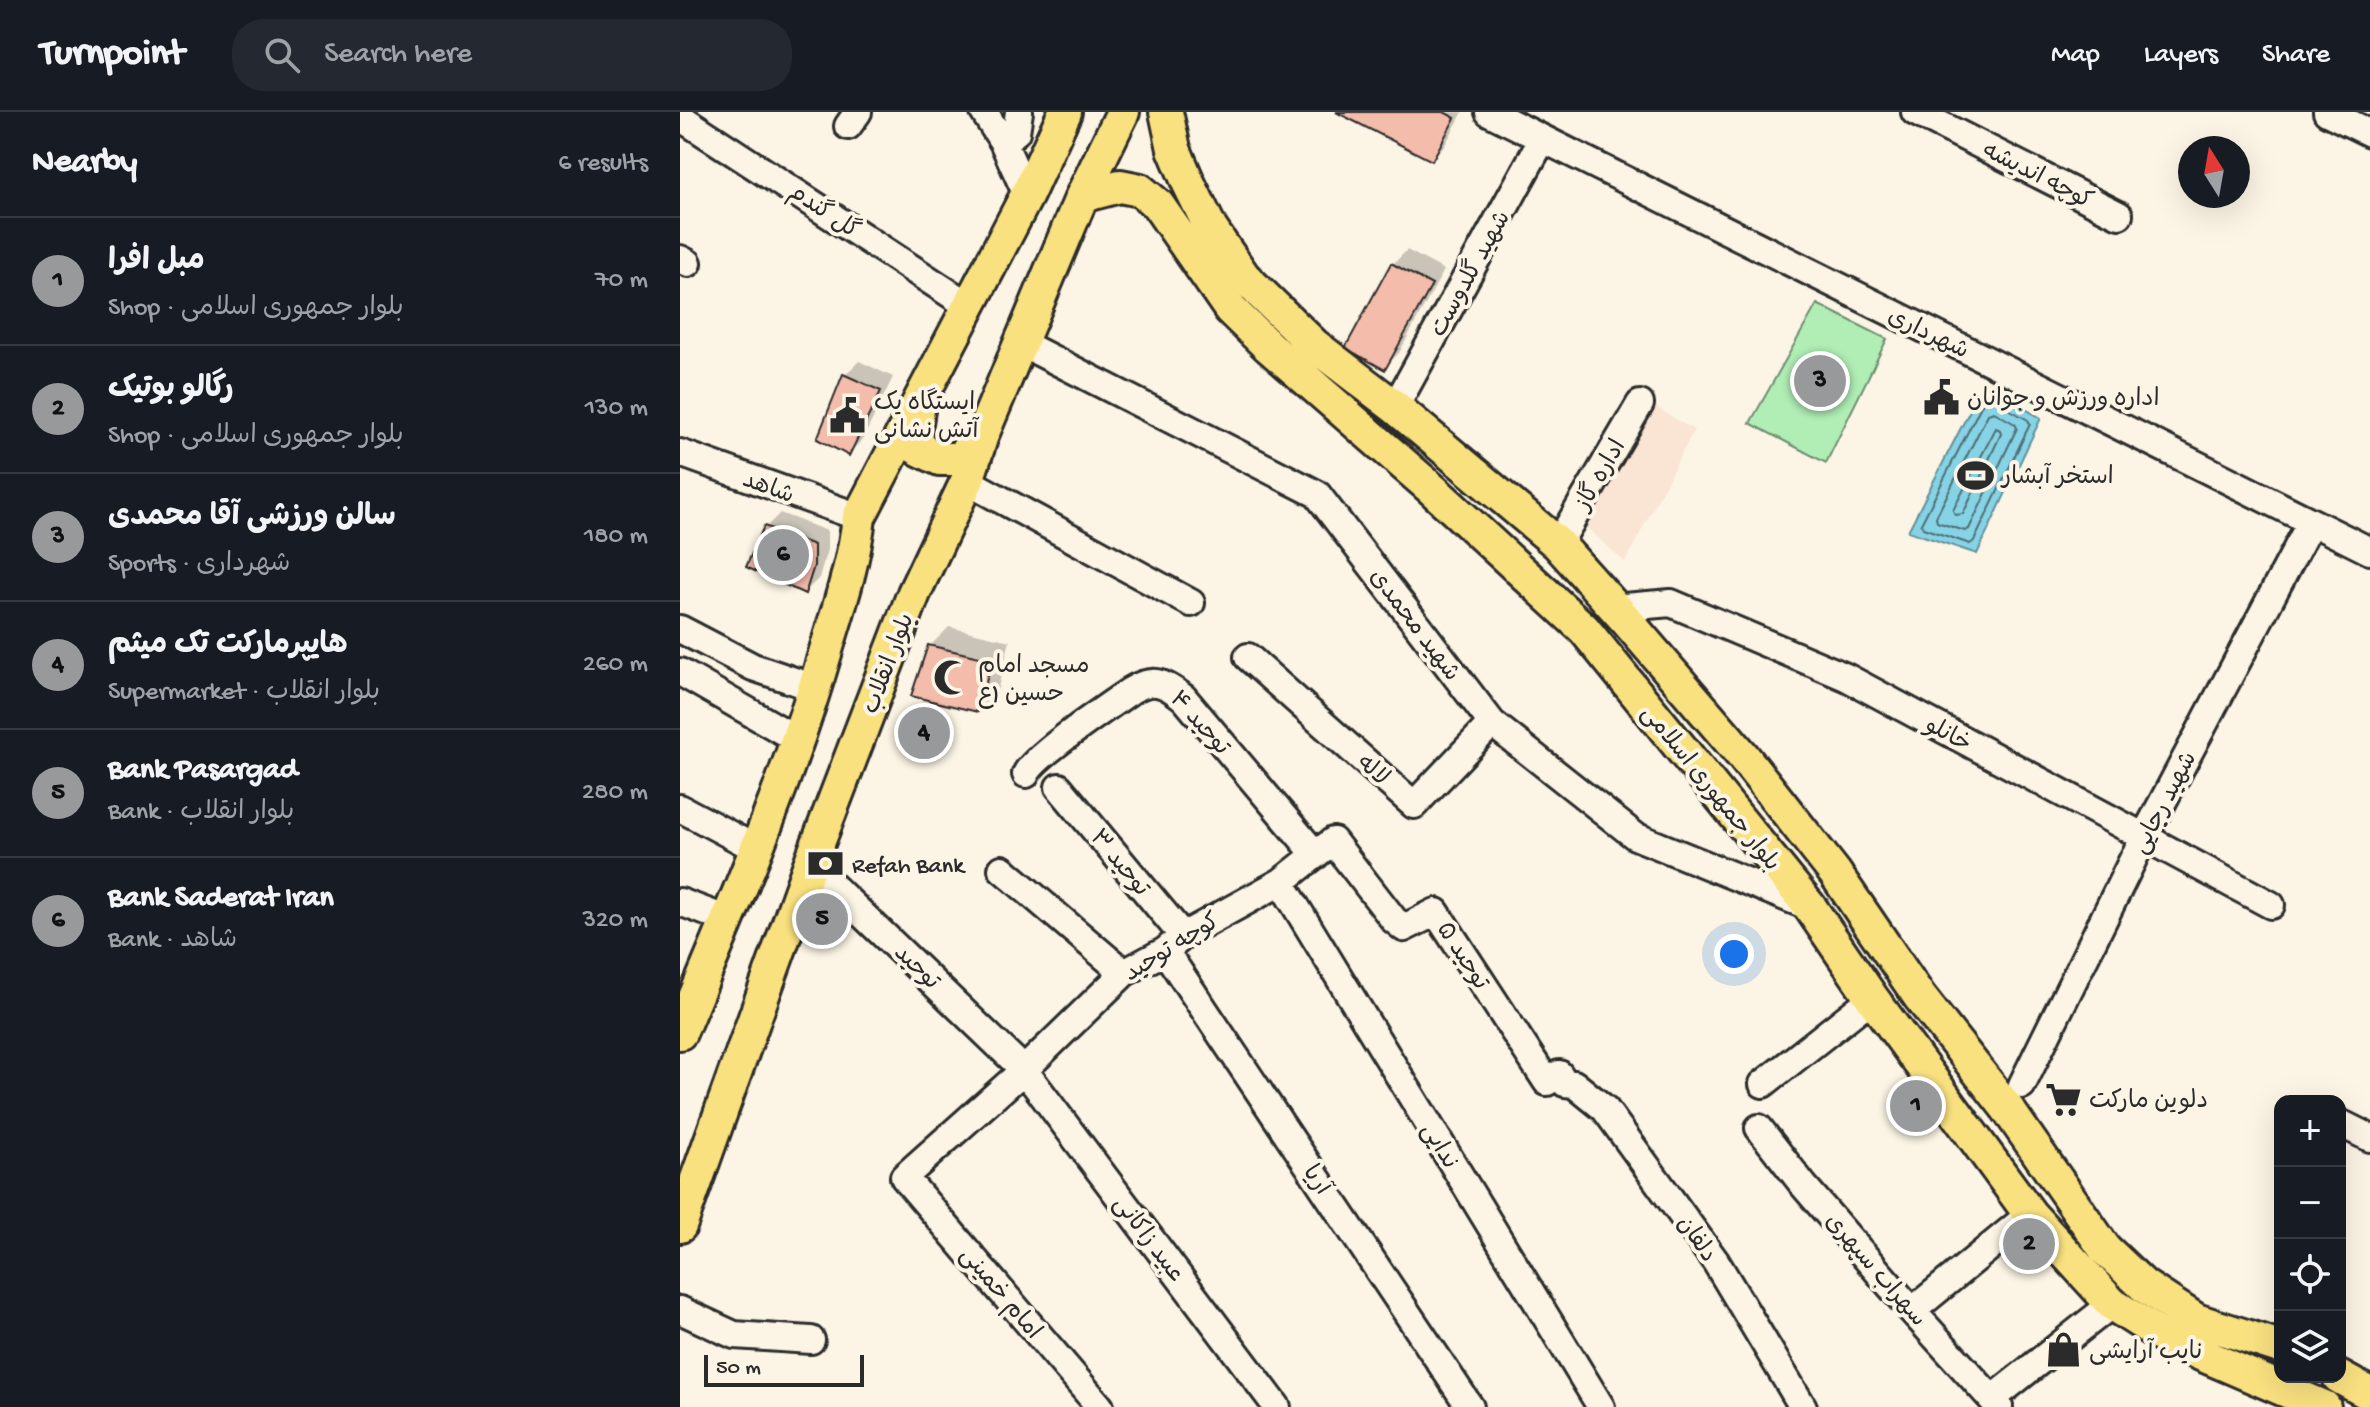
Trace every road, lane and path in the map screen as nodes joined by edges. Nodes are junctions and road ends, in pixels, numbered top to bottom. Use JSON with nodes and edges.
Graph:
{"nodes":[{"id":1,"x":984,"y":112,"type":"edge"},
{"id":2,"x":1019,"y":112,"type":"edge"},
{"id":3,"x":1065,"y":112,"type":"edge"},
{"id":4,"x":1123,"y":112,"type":"edge"},
{"id":5,"x":1166,"y":112,"type":"edge"},
{"id":6,"x":1489,"y":112,"type":"edge"},
{"id":7,"x":1915,"y":112,"type":"edge"},
{"id":8,"x":2327,"y":112,"type":"edge"},
{"id":9,"x":680,"y":117,"type":"edge"},
{"id":10,"x":710,"y":121,"type":"edge"},
{"id":11,"x":2370,"y":133,"type":"edge"},
{"id":12,"x":1542,"y":140,"type":"junction"},
{"id":13,"x":1003,"y":142,"type":"junction"},
{"id":14,"x":1188,"y":182,"type":"junction"},
{"id":15,"x":1027,"y":195,"type":"junction"},
{"id":16,"x":1082,"y":196,"type":"junction"},
{"id":17,"x":1158,"y":205,"type":"junction"},
{"id":18,"x":2119,"y":215,"type":"dead end"},
{"id":19,"x":969,"y":306,"type":"junction"},
{"id":20,"x":1021,"y":343,"type":"junction"},
{"id":21,"x":1640,"y":404,"type":"dead end"},
{"id":22,"x":918,"y":406,"type":"junction"},
{"id":23,"x":1395,"y":407,"type":"junction"},
{"id":24,"x":982,"y":435,"type":"junction"},
{"id":25,"x":680,"y":453,"type":"edge"},
{"id":26,"x":967,"y":481,"type":"junction"},
{"id":27,"x":859,"y":517,"type":"junction"},
{"id":28,"x":2311,"y":522,"type":"junction"},
{"id":29,"x":1558,"y":544,"type":"junction"},
{"id":30,"x":2370,"y":551,"type":"edge"},
{"id":31,"x":1191,"y":603,"type":"dead end"},
{"id":32,"x":1613,"y":608,"type":"junction"},
{"id":33,"x":680,"y":629,"type":"edge"},
{"id":34,"x":1248,"y":657,"type":"dead end"},
{"id":35,"x":753,"y":667,"type":"junction"},
{"id":36,"x":680,"y":672,"type":"edge"},
{"id":37,"x":815,"y":688,"type":"junction"},
{"id":38,"x":738,"y":704,"type":"junction"},
{"id":39,"x":1492,"y":723,"type":"junction"},
{"id":40,"x":798,"y":740,"type":"junction"},
{"id":41,"x":1026,"y":774,"type":"dead end"},
{"id":42,"x":1059,"y":787,"type":"dead end"},
{"id":43,"x":680,"y":808,"type":"edge"},
{"id":44,"x":2143,"y":839,"type":"junction"},
{"id":45,"x":755,"y":848,"type":"junction"},
{"id":46,"x":1324,"y":848,"type":"junction"},
{"id":47,"x":810,"y":864,"type":"junction"},
{"id":48,"x":1002,"y":869,"type":"dead end"},
{"id":49,"x":1281,"y":882,"type":"junction"},
{"id":50,"x":680,"y":902,"type":"edge"},
{"id":51,"x":2271,"y":905,"type":"dead end"},
{"id":52,"x":1810,"y":907,"type":"junction"},
{"id":53,"x":728,"y":920,"type":"junction"},
{"id":54,"x":1174,"y":943,"type":"junction"},
{"id":55,"x":1124,"y":973,"type":"junction"},
{"id":56,"x":1919,"y":996,"type":"junction"},
{"id":57,"x":1880,"y":1010,"type":"junction"},
{"id":58,"x":680,"y":1033,"type":"edge"},
{"id":59,"x":1024,"y":1070,"type":"junction"},
{"id":60,"x":1574,"y":1084,"type":"joint"},
{"id":61,"x":1763,"y":1084,"type":"dead end"},
{"id":62,"x":2022,"y":1085,"type":"dead end"},
{"id":63,"x":2346,"y":1126,"type":"edge"},
{"id":64,"x":1759,"y":1128,"type":"dead end"},
{"id":65,"x":2370,"y":1138,"type":"edge"},
{"id":66,"x":692,"y":1171,"type":"edge"},
{"id":67,"x":904,"y":1177,"type":"joint"},
{"id":68,"x":2030,"y":1214,"type":"junction"},
{"id":69,"x":680,"y":1226,"type":"edge"},
{"id":70,"x":2112,"y":1304,"type":"junction"},
{"id":71,"x":680,"y":1310,"type":"edge"},
{"id":72,"x":1912,"y":1311,"type":"junction"},
{"id":73,"x":811,"y":1340,"type":"dead end"},
{"id":74,"x":2274,"y":1345,"type":"edge"},
{"id":75,"x":2346,"y":1381,"type":"edge"},
{"id":76,"x":2370,"y":1394,"type":"edge"},
{"id":77,"x":1996,"y":1402,"type":"edge"},
{"id":78,"x":1100,"y":1407,"type":"edge"},
{"id":79,"x":1277,"y":1407,"type":"edge"},
{"id":80,"x":1470,"y":1407,"type":"edge"},
{"id":81,"x":1601,"y":1407,"type":"edge"},
{"id":82,"x":1803,"y":1407,"type":"edge"},
{"id":83,"x":2324,"y":1407,"type":"edge"}],
"edges":[{"from":1,"to":13,"type":"street"},
{"from":2,"to":13,"type":"street"},
{"from":3,"to":15,"type":"main road"},
{"from":4,"to":16,"type":"main road","name":"بلوار انقلاب"},
{"from":5,"to":14,"type":"main road","name":"بلوار جمهوری اسلامی"},
{"from":6,"to":12,"type":"street","name":"شهرداری"},
{"from":7,"to":18,"type":"street","name":"کوچه اندیشه"},
{"from":8,"to":11,"type":"street"},
{"from":9,"to":10,"type":"street","name":"گل گندم"},
{"from":10,"to":19,"type":"street","name":"گل گندم"},
{"from":12,"to":23,"type":"street","name":"شهید گلدوست"},
{"from":12,"to":28,"type":"street","name":"شهرداری"},
{"from":13,"to":15,"type":"street"},
{"from":14,"to":17,"type":"main road"},
{"from":14,"to":23,"type":"main road","name":"بلوار جمهوری اسلامی"},
{"from":15,"to":19,"type":"main road"},
{"from":16,"to":17,"type":"main road","name":"بلوار جمهوری اسلامی"},
{"from":16,"to":20,"type":"main road","name":"بلوار انقلاب"},
{"from":17,"to":52,"type":"main road","name":"بلوار جمهوری اسلامی"},
{"from":19,"to":22,"type":"main road"},
{"from":20,"to":24,"type":"main road","name":"بلوار انقلاب"},
{"from":20,"to":39,"type":"street","name":"شهید محمدی"},
{"from":21,"to":29,"type":"street","name":"اداره گاز"},
{"from":22,"to":24,"type":"main road"},
{"from":22,"to":27,"type":"main road"},
{"from":23,"to":29,"type":"main road","name":"بلوار جمهوری اسلامی"},
{"from":24,"to":26,"type":"main road","name":"بلوار انقلاب"},
{"from":25,"to":27,"type":"street","name":"شاهد"},
{"from":26,"to":31,"type":"street"},
{"from":26,"to":47,"type":"main road","name":"بلوار انقلاب"},
{"from":27,"to":37,"type":"main road"},
{"from":28,"to":30,"type":"street","name":"شهرداری"},
{"from":28,"to":44,"type":"street","name":"شهید رجایی"},
{"from":29,"to":32,"type":"main road","name":"بلوار جمهوری اسلامی"},
{"from":32,"to":44,"type":"street","name":"خانلو"},
{"from":32,"to":56,"type":"main road","name":"بلوار جمهوری اسلامی"},
{"from":33,"to":35,"type":"street"},
{"from":34,"to":39,"type":"street","name":"لاله"},
{"from":35,"to":37,"type":"street"},
{"from":35,"to":38,"type":"street"},
{"from":36,"to":38,"type":"street"},
{"from":37,"to":40,"type":"main road"},
{"from":38,"to":40,"type":"street"},
{"from":39,"to":52,"type":"street","name":"شهید محمدی"},
{"from":40,"to":45,"type":"main road"},
{"from":41,"to":46,"type":"street","name":"توحید ۴"},
{"from":42,"to":54,"type":"street","name":"توحید ۳"},
{"from":43,"to":45,"type":"street"},
{"from":44,"to":51,"type":"street","name":"خانلو"},
{"from":44,"to":62,"type":"street","name":"شهید رجایی"},
{"from":45,"to":53,"type":"main road"},
{"from":46,"to":49,"type":"street","name":"کوچه توحید"},
{"from":46,"to":60,"type":"street","name":"توحید ۵"},
{"from":47,"to":59,"type":"street","name":"توحید"},
{"from":47,"to":66,"type":"main road","name":"بلوار انقلاب"},
{"from":48,"to":55,"type":"street"},
{"from":49,"to":54,"type":"street","name":"کوچه توحید"},
{"from":49,"to":81,"type":"street","name":"ندایی"},
{"from":50,"to":53,"type":"street"},
{"from":52,"to":57,"type":"main road","name":"بلوار جمهوری اسلامی"},
{"from":53,"to":58,"type":"main road"},
{"from":54,"to":55,"type":"street","name":"کوچه توحید"},
{"from":54,"to":80,"type":"street","name":"آریا"},
{"from":55,"to":59,"type":"street","name":"کوچه توحید"},
{"from":56,"to":57,"type":"main road"},
{"from":56,"to":74,"type":"main road","name":"بلوار جمهوری اسلامی"},
{"from":57,"to":61,"type":"street"},
{"from":57,"to":68,"type":"main road","name":"بلوار جمهوری اسلامی"},
{"from":59,"to":67,"type":"street","name":"کوچه توحید"},
{"from":59,"to":79,"type":"street","name":"عبید زاکانی"},
{"from":60,"to":82,"type":"street","name":"دلفان"},
{"from":63,"to":65,"type":"street"},
{"from":64,"to":72,"type":"street","name":"سهراب سپهری"},
{"from":66,"to":69,"type":"main road","name":"بلوار انقلاب"},
{"from":67,"to":78,"type":"street","name":"امام خمینی"},
{"from":68,"to":70,"type":"main road","name":"بلوار جمهوری اسلامی"},
{"from":68,"to":72,"type":"street"},
{"from":70,"to":77,"type":"street"},
{"from":70,"to":83,"type":"main road","name":"بلوار جمهوری اسلامی"},
{"from":71,"to":73,"type":"street"},
{"from":72,"to":77,"type":"street","name":"سهراب سپهری"},
{"from":75,"to":76,"type":"main road"}]}
